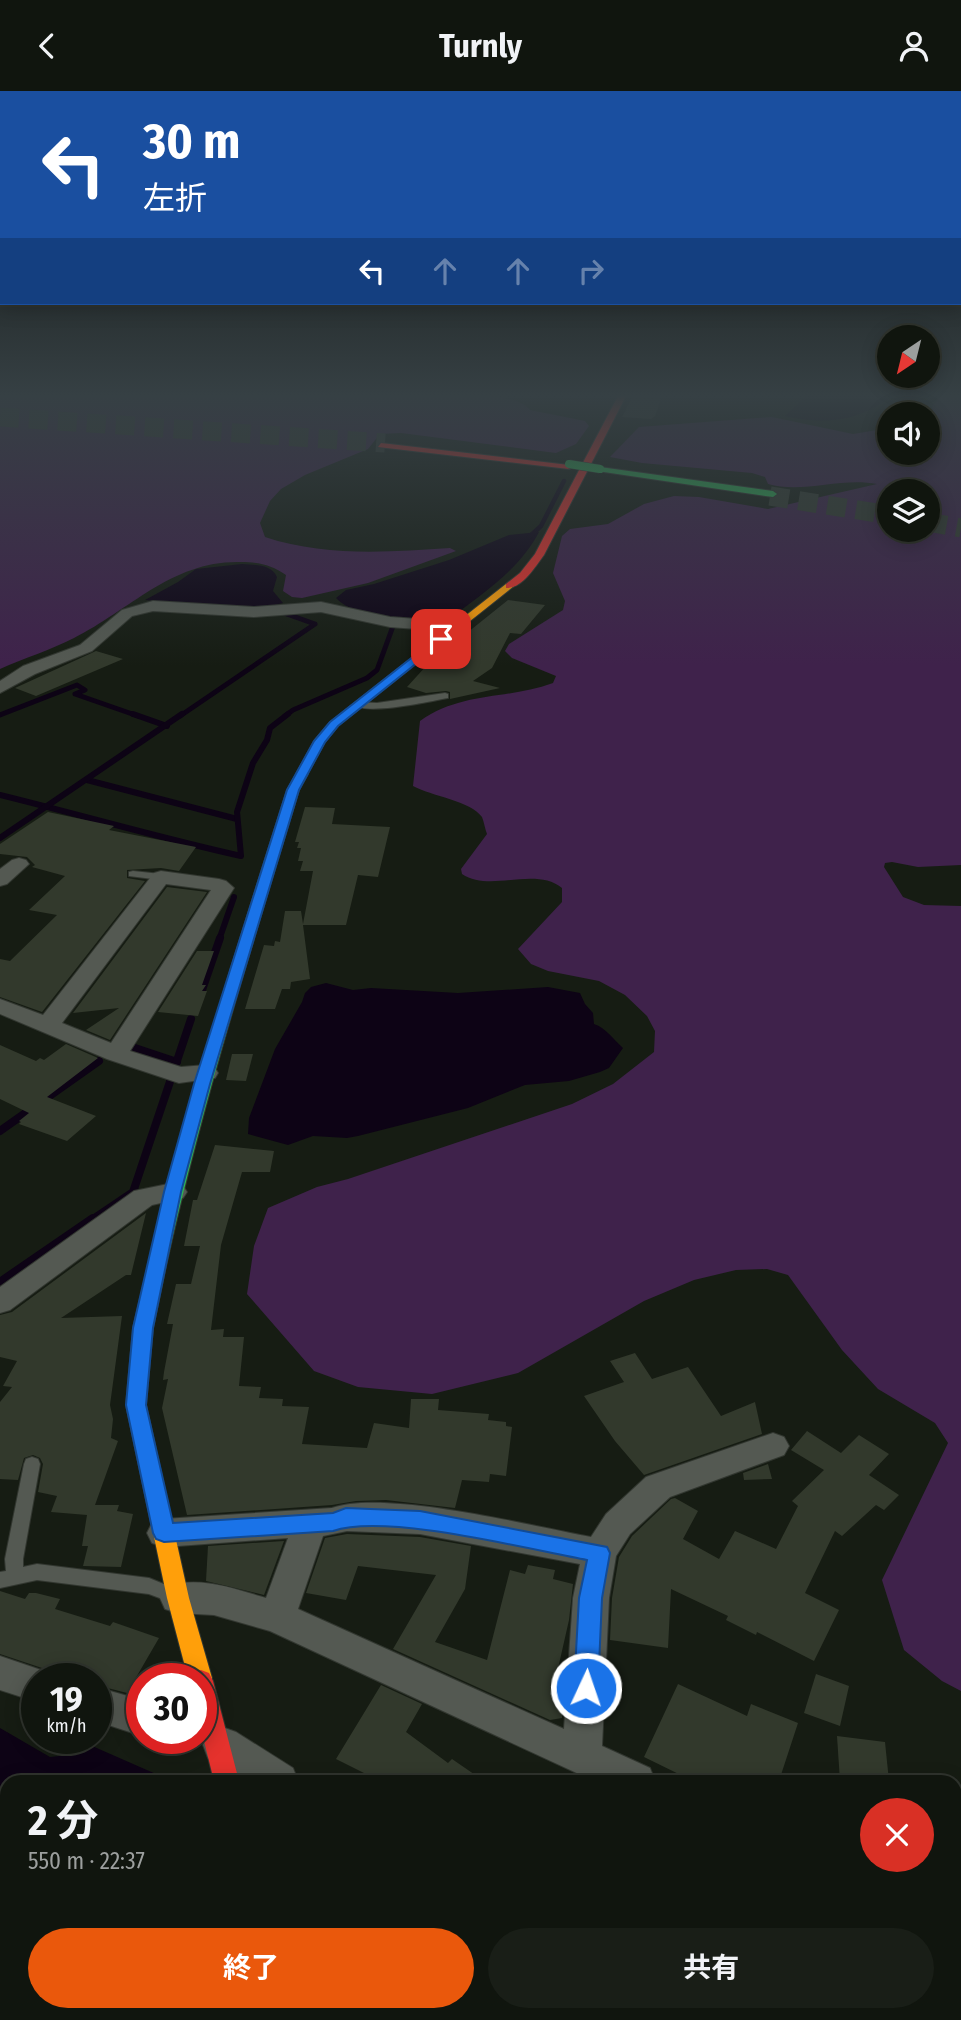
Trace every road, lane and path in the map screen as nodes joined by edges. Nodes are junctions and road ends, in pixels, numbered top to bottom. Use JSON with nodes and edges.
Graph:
{"nodes":[{"id":1,"x":575,"y":486,"type":"edge"},
{"id":2,"x":709,"y":486,"type":"edge"},
{"id":3,"x":771,"y":495,"type":"tunnel mouth"},
{"id":4,"x":457,"y":627,"type":"junction"},
{"id":5,"x":0,"y":688,"type":"edge"},
{"id":6,"x":445,"y":695,"type":"dead end"},
{"id":7,"x":356,"y":705,"type":"junction"},
{"id":8,"x":19,"y":864,"type":"dead end"},
{"id":9,"x":133,"y":874,"type":"dead end"},
{"id":10,"x":161,"y":877,"type":"junction"},
{"id":11,"x":0,"y":880,"type":"edge"},
{"id":12,"x":0,"y":1006,"type":"edge"},
{"id":13,"x":48,"y":1025,"type":"junction"},
{"id":14,"x":116,"y":1054,"type":"junction"},
{"id":15,"x":206,"y":1073,"type":"junction"},
{"id":16,"x":173,"y":1192,"type":"junction"},
{"id":17,"x":0,"y":1302,"type":"edge"},
{"id":18,"x":773,"y":1446,"type":"dead end"},
{"id":19,"x":32,"y":1464,"type":"dead end"},
{"id":20,"x":312,"y":1523,"type":"junction"},
{"id":21,"x":164,"y":1533,"type":"junction"},
{"id":22,"x":599,"y":1553,"type":"junction"},
{"id":23,"x":7,"y":1578,"type":"edge"},
{"id":24,"x":178,"y":1598,"type":"junction"},
{"id":25,"x":277,"y":1616,"type":"junction"},
{"id":26,"x":196,"y":1663,"type":"edge"},
{"id":27,"x":0,"y":1673,"type":"edge"},
{"id":28,"x":21,"y":1680,"type":"edge"},
{"id":29,"x":218,"y":1757,"type":"edge"},
{"id":30,"x":582,"y":1757,"type":"junction"},
{"id":31,"x":264,"y":1775,"type":"edge"},
{"id":32,"x":622,"y":1775,"type":"edge"}],
"edges":[{"from":1,"to":4,"type":"main road"},
{"from":2,"to":3,"type":"main road","bridge":true},
{"from":4,"to":5,"type":"street"},
{"from":4,"to":7,"type":"main road"},
{"from":6,"to":7,"type":"lane"},
{"from":7,"to":15,"type":"main road"},
{"from":8,"to":11,"type":"street"},
{"from":9,"to":10,"type":"lane"},
{"from":10,"to":13,"type":"street"},
{"from":10,"to":14,"type":"street"},
{"from":12,"to":13,"type":"street"},
{"from":13,"to":14,"type":"street"},
{"from":14,"to":15,"type":"street"},
{"from":15,"to":16,"type":"main road"},
{"from":16,"to":17,"type":"street"},
{"from":16,"to":21,"type":"main road"},
{"from":18,"to":22,"type":"street"},
{"from":19,"to":23,"type":"lane"},
{"from":20,"to":21,"type":"street"},
{"from":20,"to":22,"type":"street"},
{"from":20,"to":25,"type":"street"},
{"from":21,"to":24,"type":"main road"},
{"from":22,"to":30,"type":"street"},
{"from":23,"to":24,"type":"lane"},
{"from":24,"to":25,"type":"street"},
{"from":24,"to":26,"type":"main road"},
{"from":25,"to":30,"type":"street"},
{"from":27,"to":28,"type":"street"},
{"from":29,"to":31,"type":"street"},
{"from":30,"to":32,"type":"street"}]}
